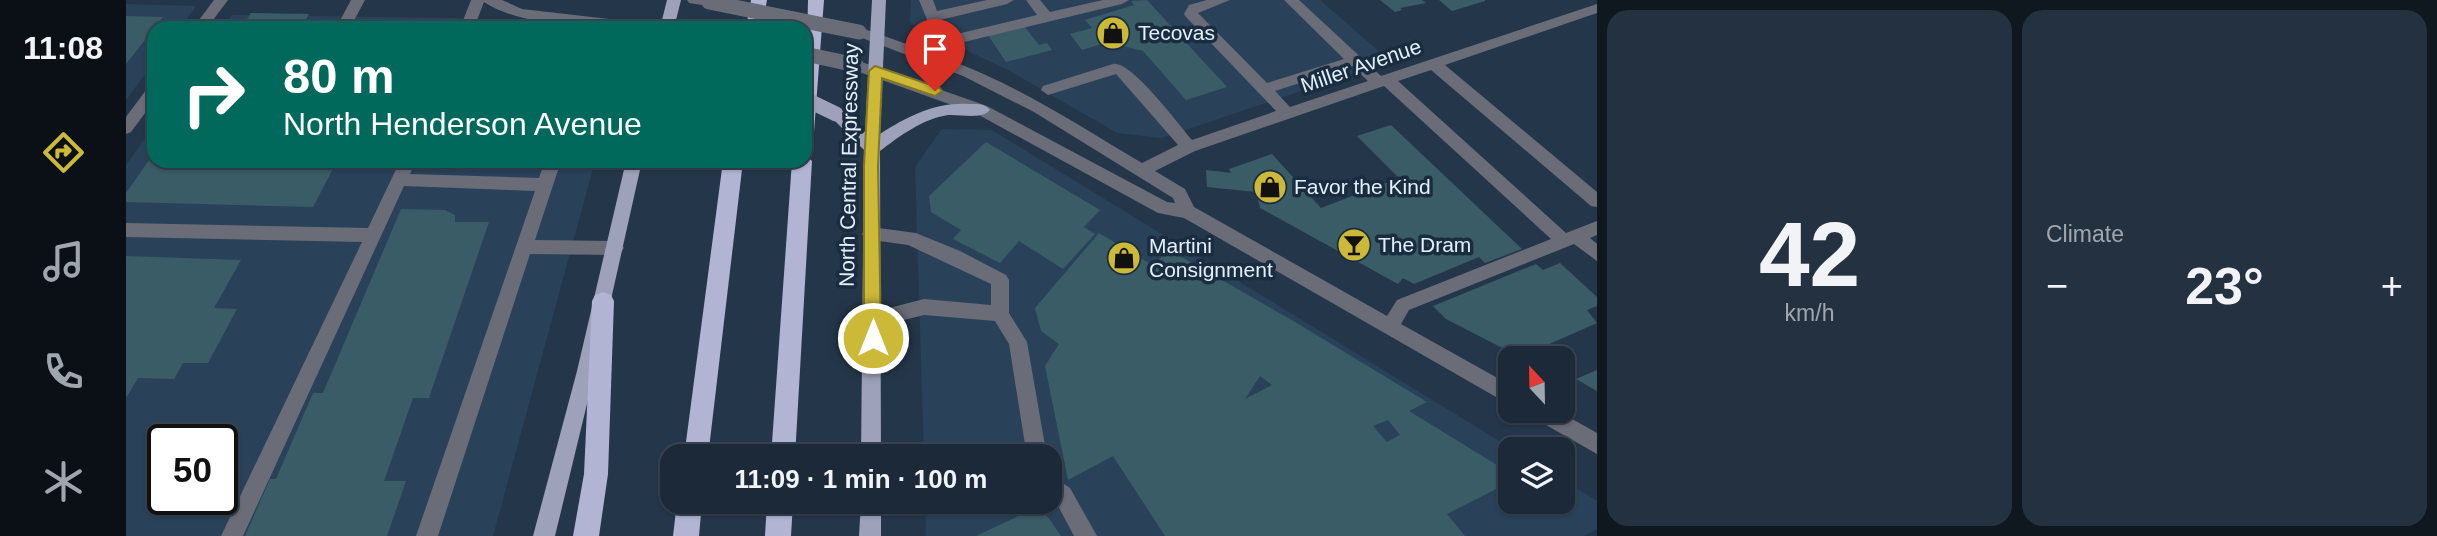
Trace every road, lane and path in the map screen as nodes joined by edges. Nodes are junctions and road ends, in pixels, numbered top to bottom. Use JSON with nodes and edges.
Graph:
{"nodes":[{"id":1,"x":220,"y":0,"type":"edge"},
{"id":2,"x":358,"y":0,"type":"edge"},
{"id":3,"x":478,"y":0,"type":"edge"},
{"id":4,"x":490,"y":0,"type":"edge"},
{"id":5,"x":674,"y":0,"type":"edge"},
{"id":6,"x":694,"y":0,"type":"edge"},
{"id":7,"x":759,"y":0,"type":"edge"},
{"id":8,"x":816,"y":0,"type":"edge"},
{"id":9,"x":879,"y":0,"type":"edge"},
{"id":10,"x":926,"y":0,"type":"edge"},
{"id":11,"x":1007,"y":0,"type":"edge"},
{"id":12,"x":1033,"y":0,"type":"edge"},
{"id":13,"x":1122,"y":0,"type":"edge"},
{"id":14,"x":1223,"y":0,"type":"edge"},
{"id":15,"x":1291,"y":0,"type":"edge"},
{"id":16,"x":1597,"y":8,"type":"edge"},
{"id":17,"x":1045,"y":16,"type":"junction"},
{"id":18,"x":932,"y":17,"type":"junction"},
{"id":19,"x":205,"y":21,"type":"edge"},
{"id":20,"x":346,"y":21,"type":"edge"},
{"id":21,"x":470,"y":21,"type":"edge"},
{"id":22,"x":586,"y":21,"type":"edge"},
{"id":23,"x":669,"y":21,"type":"edge"},
{"id":24,"x":755,"y":21,"type":"edge"},
{"id":25,"x":804,"y":21,"type":"edge"},
{"id":26,"x":812,"y":23,"type":"edge"},
{"id":27,"x":877,"y":38,"type":"junction"},
{"id":28,"x":955,"y":39,"type":"junction"},
{"id":29,"x":812,"y":48,"type":"edge"},
{"id":30,"x":812,"y":56,"type":"edge"},
{"id":31,"x":1356,"y":60,"type":"junction"},
{"id":32,"x":940,"y":62,"type":"junction"},
{"id":33,"x":1434,"y":64,"type":"junction"},
{"id":34,"x":875,"y":71,"type":"junction"},
{"id":35,"x":1382,"y":80,"type":"junction"},
{"id":36,"x":1264,"y":89,"type":"junction"},
{"id":37,"x":1048,"y":90,"type":"dead end"},
{"id":38,"x":147,"y":100,"type":"edge"},
{"id":39,"x":812,"y":102,"type":"edge"},
{"id":40,"x":982,"y":110,"type":"junction"},
{"id":41,"x":1287,"y":113,"type":"junction"},
{"id":42,"x":126,"y":128,"type":"edge"},
{"id":43,"x":1189,"y":147,"type":"junction"},
{"id":44,"x":872,"y":148,"type":"junction"},
{"id":45,"x":405,"y":168,"type":"edge"},
{"id":46,"x":551,"y":168,"type":"edge"},
{"id":47,"x":632,"y":168,"type":"edge"},
{"id":48,"x":732,"y":168,"type":"edge"},
{"id":49,"x":802,"y":168,"type":"edge"},
{"id":50,"x":1141,"y":171,"type":"junction"},
{"id":51,"x":400,"y":180,"type":"junction"},
{"id":52,"x":546,"y":185,"type":"junction"},
{"id":53,"x":1597,"y":201,"type":"edge"},
{"id":54,"x":1188,"y":212,"type":"junction"},
{"id":55,"x":1597,"y":228,"type":"edge"},
{"id":56,"x":126,"y":230,"type":"edge"},
{"id":57,"x":872,"y":234,"type":"junction"},
{"id":58,"x":374,"y":235,"type":"junction"},
{"id":59,"x":1571,"y":239,"type":"junction"},
{"id":60,"x":526,"y":247,"type":"junction"},
{"id":61,"x":615,"y":248,"type":"junction"},
{"id":62,"x":1597,"y":254,"type":"edge"},
{"id":63,"x":603,"y":301,"type":"junction"},
{"id":64,"x":1000,"y":314,"type":"junction"},
{"id":65,"x":873,"y":320,"type":"junction"},
{"id":66,"x":1390,"y":326,"type":"junction"},
{"id":67,"x":1498,"y":388,"type":"edge"},
{"id":68,"x":1562,"y":424,"type":"edge"},
{"id":69,"x":698,"y":444,"type":"edge"},
{"id":70,"x":784,"y":444,"type":"edge"},
{"id":71,"x":872,"y":444,"type":"edge"},
{"id":72,"x":1035,"y":444,"type":"edge"},
{"id":73,"x":1597,"y":444,"type":"edge"},
{"id":74,"x":1062,"y":494,"type":"edge"},
{"id":75,"x":689,"y":514,"type":"edge"},
{"id":76,"x":779,"y":514,"type":"edge"},
{"id":77,"x":871,"y":514,"type":"edge"},
{"id":78,"x":232,"y":536,"type":"edge"},
{"id":79,"x":427,"y":536,"type":"edge"},
{"id":80,"x":544,"y":536,"type":"edge"},
{"id":81,"x":586,"y":536,"type":"edge"},
{"id":82,"x":686,"y":536,"type":"edge"},
{"id":83,"x":778,"y":536,"type":"edge"},
{"id":84,"x":870,"y":536,"type":"edge"},
{"id":85,"x":1086,"y":536,"type":"edge"}],
"edges":[{"from":1,"to":19,"type":"street"},
{"from":2,"to":20,"type":"street"},
{"from":3,"to":21,"type":"street"},
{"from":4,"to":22,"type":"street"},
{"from":5,"to":23,"type":"main road"},
{"from":6,"to":25,"type":"street","bridge":true},
{"from":7,"to":24,"type":"highway"},
{"from":8,"to":29,"type":"highway","name":"North Central Expressway"},
{"from":9,"to":27,"type":"main road","name":"North Central Expressway"},
{"from":10,"to":18,"type":"street"},
{"from":11,"to":18,"type":"street"},
{"from":12,"to":17,"type":"street"},
{"from":13,"to":17,"type":"street"},
{"from":14,"to":36,"type":"street"},
{"from":15,"to":31,"type":"street"},
{"from":16,"to":33,"type":"street","name":"Miller Avenue"},
{"from":17,"to":28,"type":"street"},
{"from":18,"to":28,"type":"street"},
{"from":26,"to":27,"type":"street","bridge":true},
{"from":27,"to":32,"type":"street"},
{"from":27,"to":34,"type":"main road","name":"North Central Expressway"},
{"from":28,"to":32,"type":"street"},
{"from":30,"to":34,"type":"street","bridge":true},
{"from":31,"to":35,"type":"street"},
{"from":31,"to":36,"type":"street"},
{"from":32,"to":50,"type":"street"},
{"from":33,"to":35,"type":"street","name":"Miller Avenue"},
{"from":33,"to":53,"type":"street"},
{"from":34,"to":40,"type":"street"},
{"from":34,"to":44,"type":"main road","name":"North Central Expressway"},
{"from":35,"to":41,"type":"street","name":"Miller Avenue"},
{"from":35,"to":59,"type":"street"},
{"from":36,"to":41,"type":"street"},
{"from":37,"to":43,"type":"street"},
{"from":38,"to":42,"type":"street"},
{"from":39,"to":44,"type":"main road","bridge":true},
{"from":40,"to":44,"type":"main road"},
{"from":40,"to":54,"type":"street"},
{"from":41,"to":43,"type":"street","name":"Miller Avenue"},
{"from":43,"to":50,"type":"street","name":"Miller Avenue"},
{"from":44,"to":57,"type":"main road","name":"North Central Expressway"},
{"from":45,"to":51,"type":"street"},
{"from":46,"to":52,"type":"street"},
{"from":47,"to":61,"type":"main road"},
{"from":48,"to":69,"type":"highway"},
{"from":49,"to":70,"type":"highway"},
{"from":50,"to":54,"type":"street"},
{"from":51,"to":52,"type":"street"},
{"from":51,"to":58,"type":"street"},
{"from":52,"to":60,"type":"street"},
{"from":54,"to":66,"type":"street"},
{"from":55,"to":59,"type":"street"},
{"from":56,"to":58,"type":"street"},
{"from":57,"to":64,"type":"street"},
{"from":57,"to":65,"type":"main road","name":"North Central Expressway"},
{"from":58,"to":78,"type":"street"},
{"from":59,"to":62,"type":"street"},
{"from":59,"to":66,"type":"street"},
{"from":60,"to":61,"type":"street"},
{"from":60,"to":79,"type":"street"},
{"from":61,"to":63,"type":"main road"},
{"from":63,"to":80,"type":"main road"},
{"from":63,"to":81,"type":"highway"},
{"from":64,"to":65,"type":"street"},
{"from":64,"to":72,"type":"street"},
{"from":65,"to":71,"type":"main road","name":"North Central Expressway"},
{"from":66,"to":67,"type":"street"},
{"from":68,"to":73,"type":"street"},
{"from":74,"to":85,"type":"street"},
{"from":75,"to":82,"type":"highway"},
{"from":76,"to":83,"type":"highway"},
{"from":77,"to":84,"type":"main road"}]}
